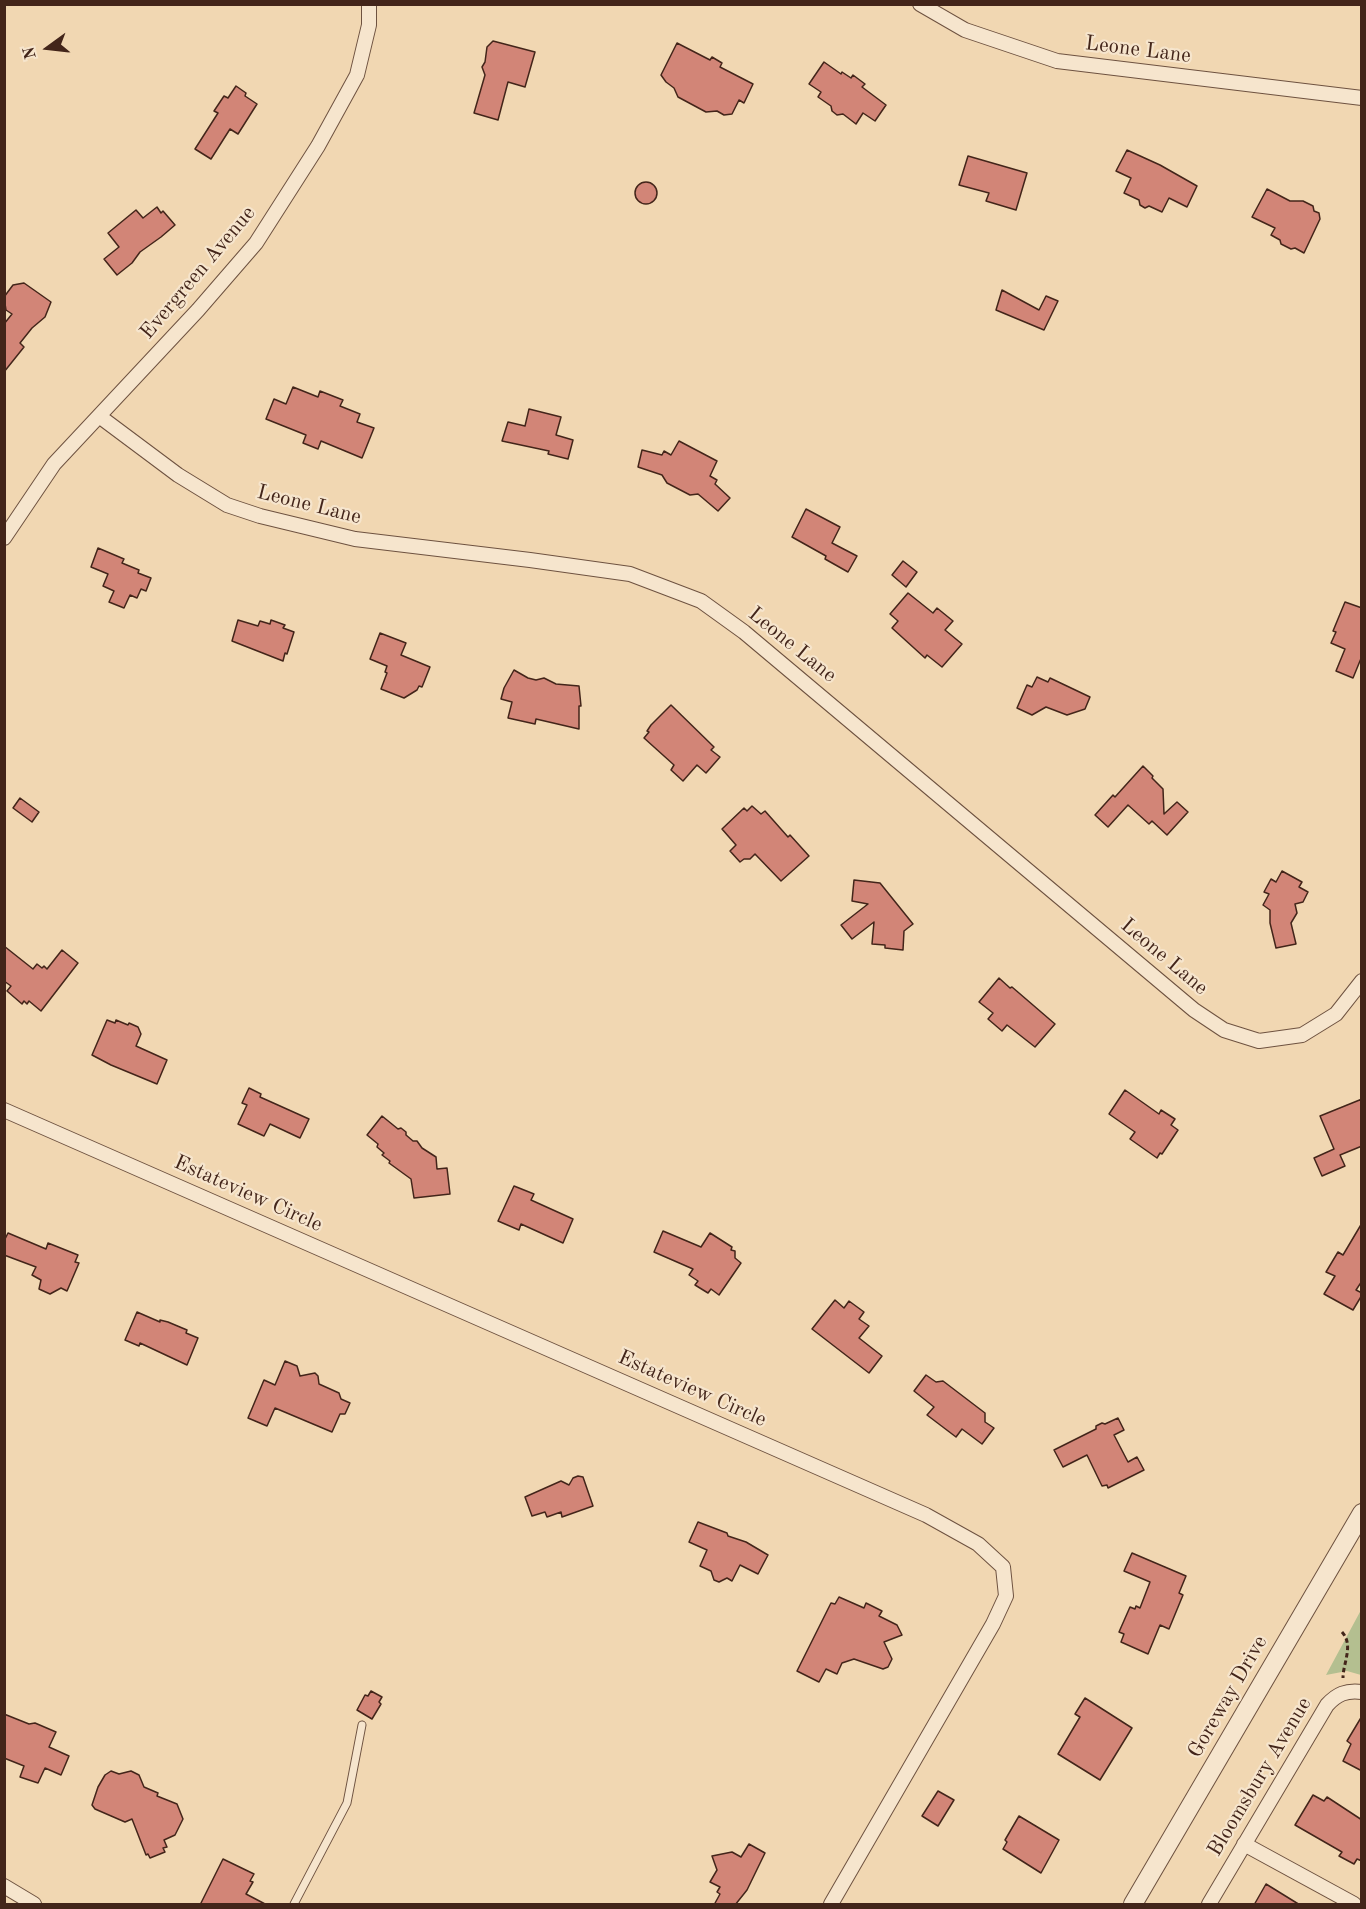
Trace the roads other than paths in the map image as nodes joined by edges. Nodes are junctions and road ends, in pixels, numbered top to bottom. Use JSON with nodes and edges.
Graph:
{"nodes":[{"id":1,"x":369,"y":4,"type":"edge"},
{"id":2,"x":920,"y":4,"type":"edge"},
{"id":3,"x":1362,"y":98,"type":"edge"},
{"id":4,"x":99,"y":416,"type":"junction"},
{"id":5,"x":4,"y":538,"type":"edge"},
{"id":6,"x":1362,"y":981,"type":"edge"},
{"id":7,"x":4,"y":1110,"type":"edge"},
{"id":8,"x":1362,"y":1513,"type":"edge"},
{"id":9,"x":1362,"y":1692,"type":"edge"},
{"id":10,"x":362,"y":1725,"type":"dead end"},
{"id":11,"x":1244,"y":1844,"type":"junction"},
{"id":12,"x":4,"y":1886,"type":"edge"},
{"id":13,"x":34,"y":1905,"type":"edge"},
{"id":14,"x":294,"y":1905,"type":"edge"},
{"id":15,"x":831,"y":1905,"type":"edge"},
{"id":16,"x":1133,"y":1905,"type":"edge"},
{"id":17,"x":1209,"y":1905,"type":"edge"},
{"id":18,"x":1354,"y":1905,"type":"edge"}],
"edges":[{"from":1,"to":4,"type":"street","name":"Evergreen Avenue"},
{"from":2,"to":3,"type":"street","name":"Leone Lane"},
{"from":4,"to":5,"type":"street","name":"Evergreen Avenue"},
{"from":4,"to":6,"type":"street","name":"Leone Lane"},
{"from":7,"to":15,"type":"street","name":"Estateview Circle"},
{"from":8,"to":16,"type":"street","name":"Goreway Drive"},
{"from":9,"to":11,"type":"street","name":"Bloomsbury Avenue"},
{"from":10,"to":14,"type":"lane"},
{"from":11,"to":17,"type":"street","name":"Bloomsbury Avenue"},
{"from":11,"to":18,"type":"street"},
{"from":12,"to":13,"type":"street"}]}
